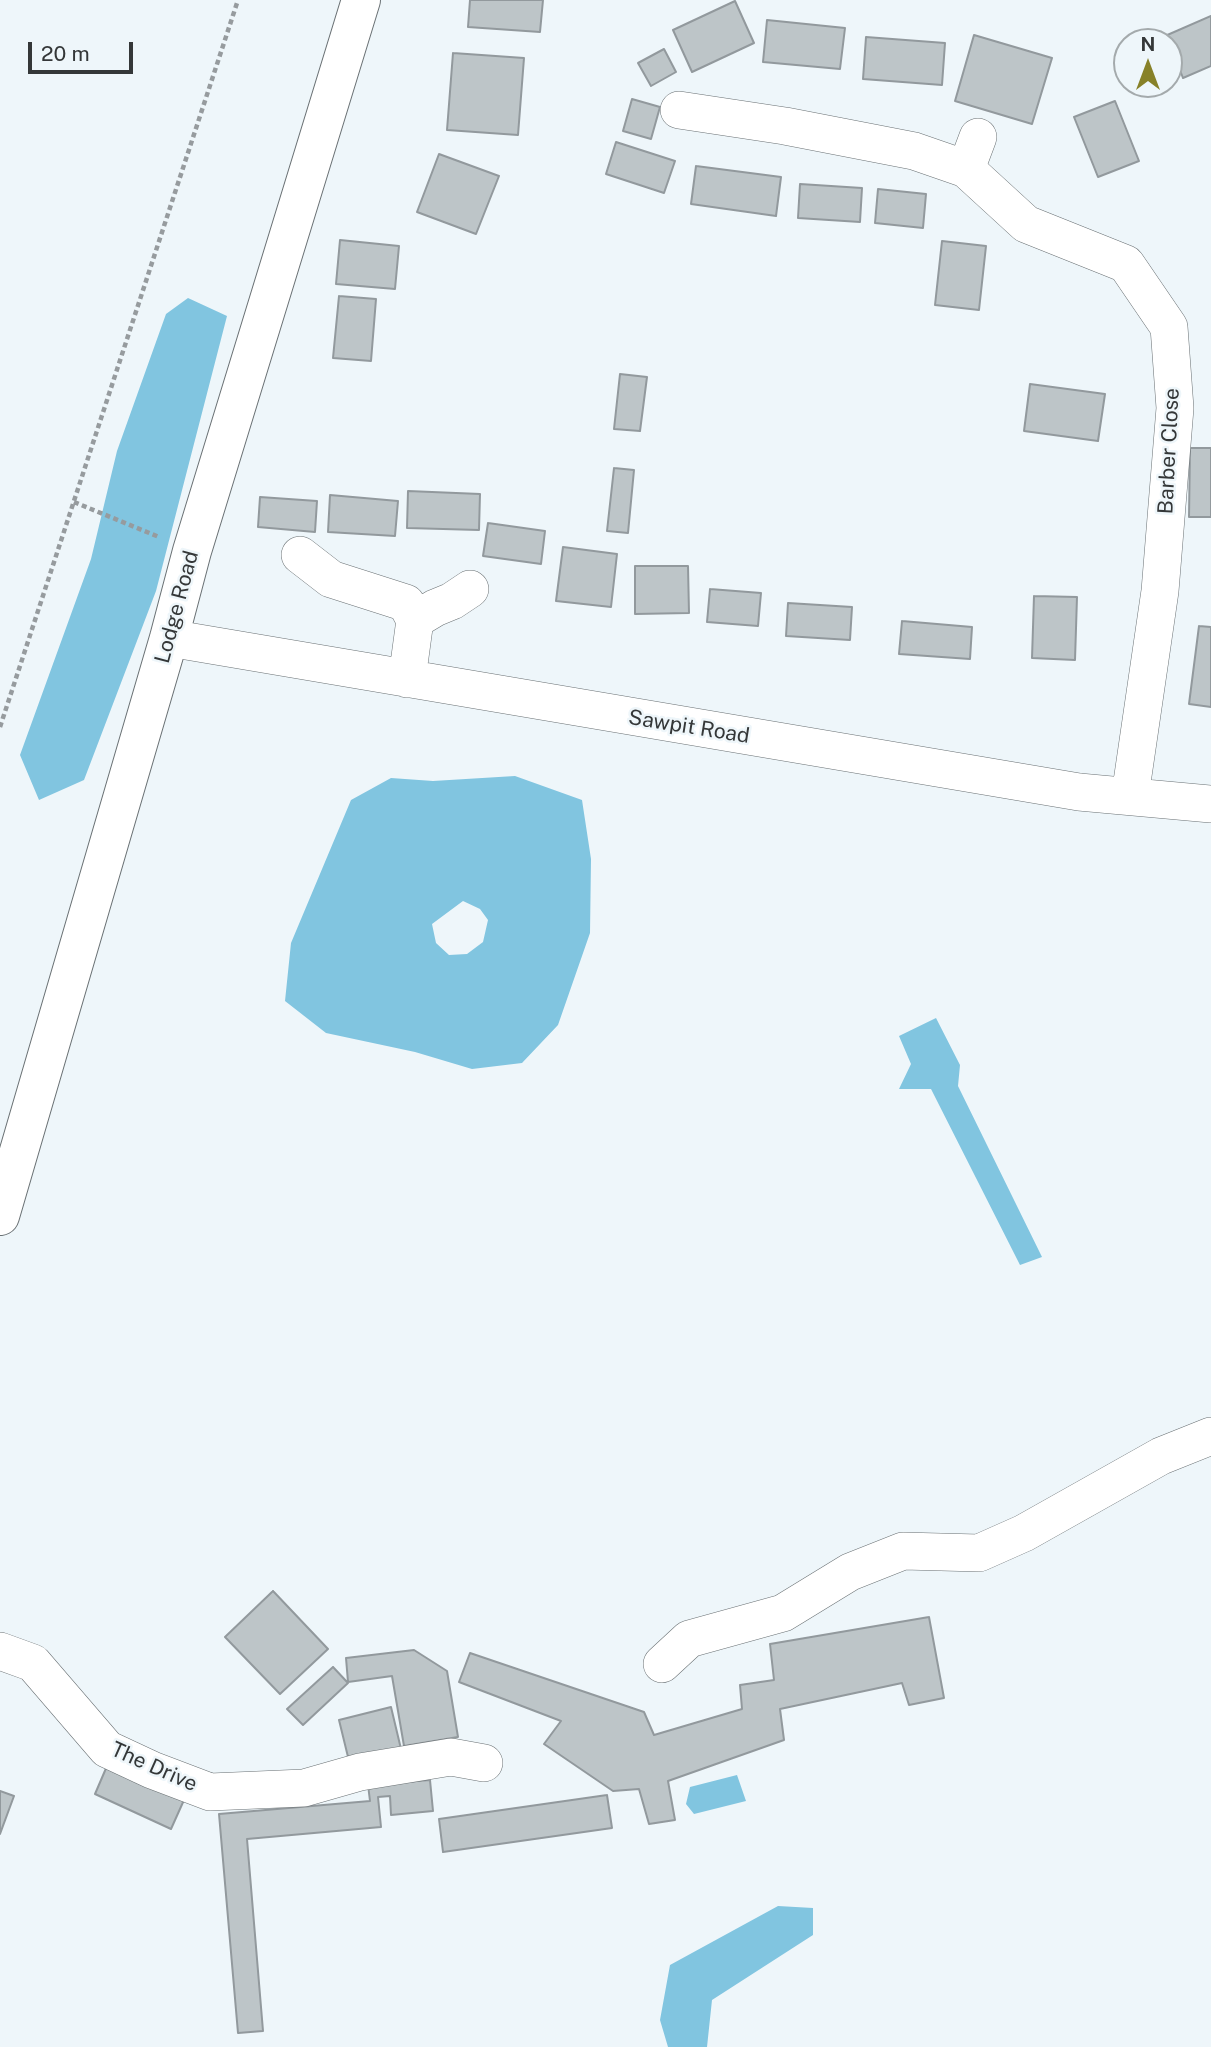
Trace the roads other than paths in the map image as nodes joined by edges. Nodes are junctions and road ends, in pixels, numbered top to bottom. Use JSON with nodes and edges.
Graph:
{"nodes":[{"id":1,"x":361,"y":0,"type":"edge"},
{"id":2,"x":679,"y":110,"type":"dead end"},
{"id":3,"x":300,"y":555,"type":"dead end"},
{"id":4,"x":470,"y":589,"type":"dead end"},
{"id":5,"x":415,"y":620,"type":"junction"},
{"id":6,"x":169,"y":638,"type":"junction"},
{"id":7,"x":407,"y":679,"type":"junction"},
{"id":8,"x":1130,"y":796,"type":"junction"},
{"id":9,"x":1211,"y":804,"type":"edge"},
{"id":10,"x":0,"y":1216,"type":"edge"},
{"id":11,"x":1211,"y":1436,"type":"edge"},
{"id":12,"x":0,"y":1651,"type":"edge"},
{"id":13,"x":662,"y":1664,"type":"dead end"},
{"id":14,"x":484,"y":1763,"type":"dead end"}],
"edges":[{"from":1,"to":6,"type":"main road","name":"Lodge Road"},
{"from":2,"to":8,"type":"street","name":"Barber Close"},
{"from":3,"to":5,"type":"street"},
{"from":4,"to":5,"type":"street"},
{"from":5,"to":7,"type":"street"},
{"from":6,"to":7,"type":"street","name":"Sawpit Road"},
{"from":6,"to":10,"type":"main road","name":"Lodge Road"},
{"from":7,"to":8,"type":"street","name":"Sawpit Road"},
{"from":8,"to":9,"type":"street","name":"Sawpit Road"},
{"from":11,"to":13,"type":"street"},
{"from":12,"to":14,"type":"street","name":"The Drive"}]}
